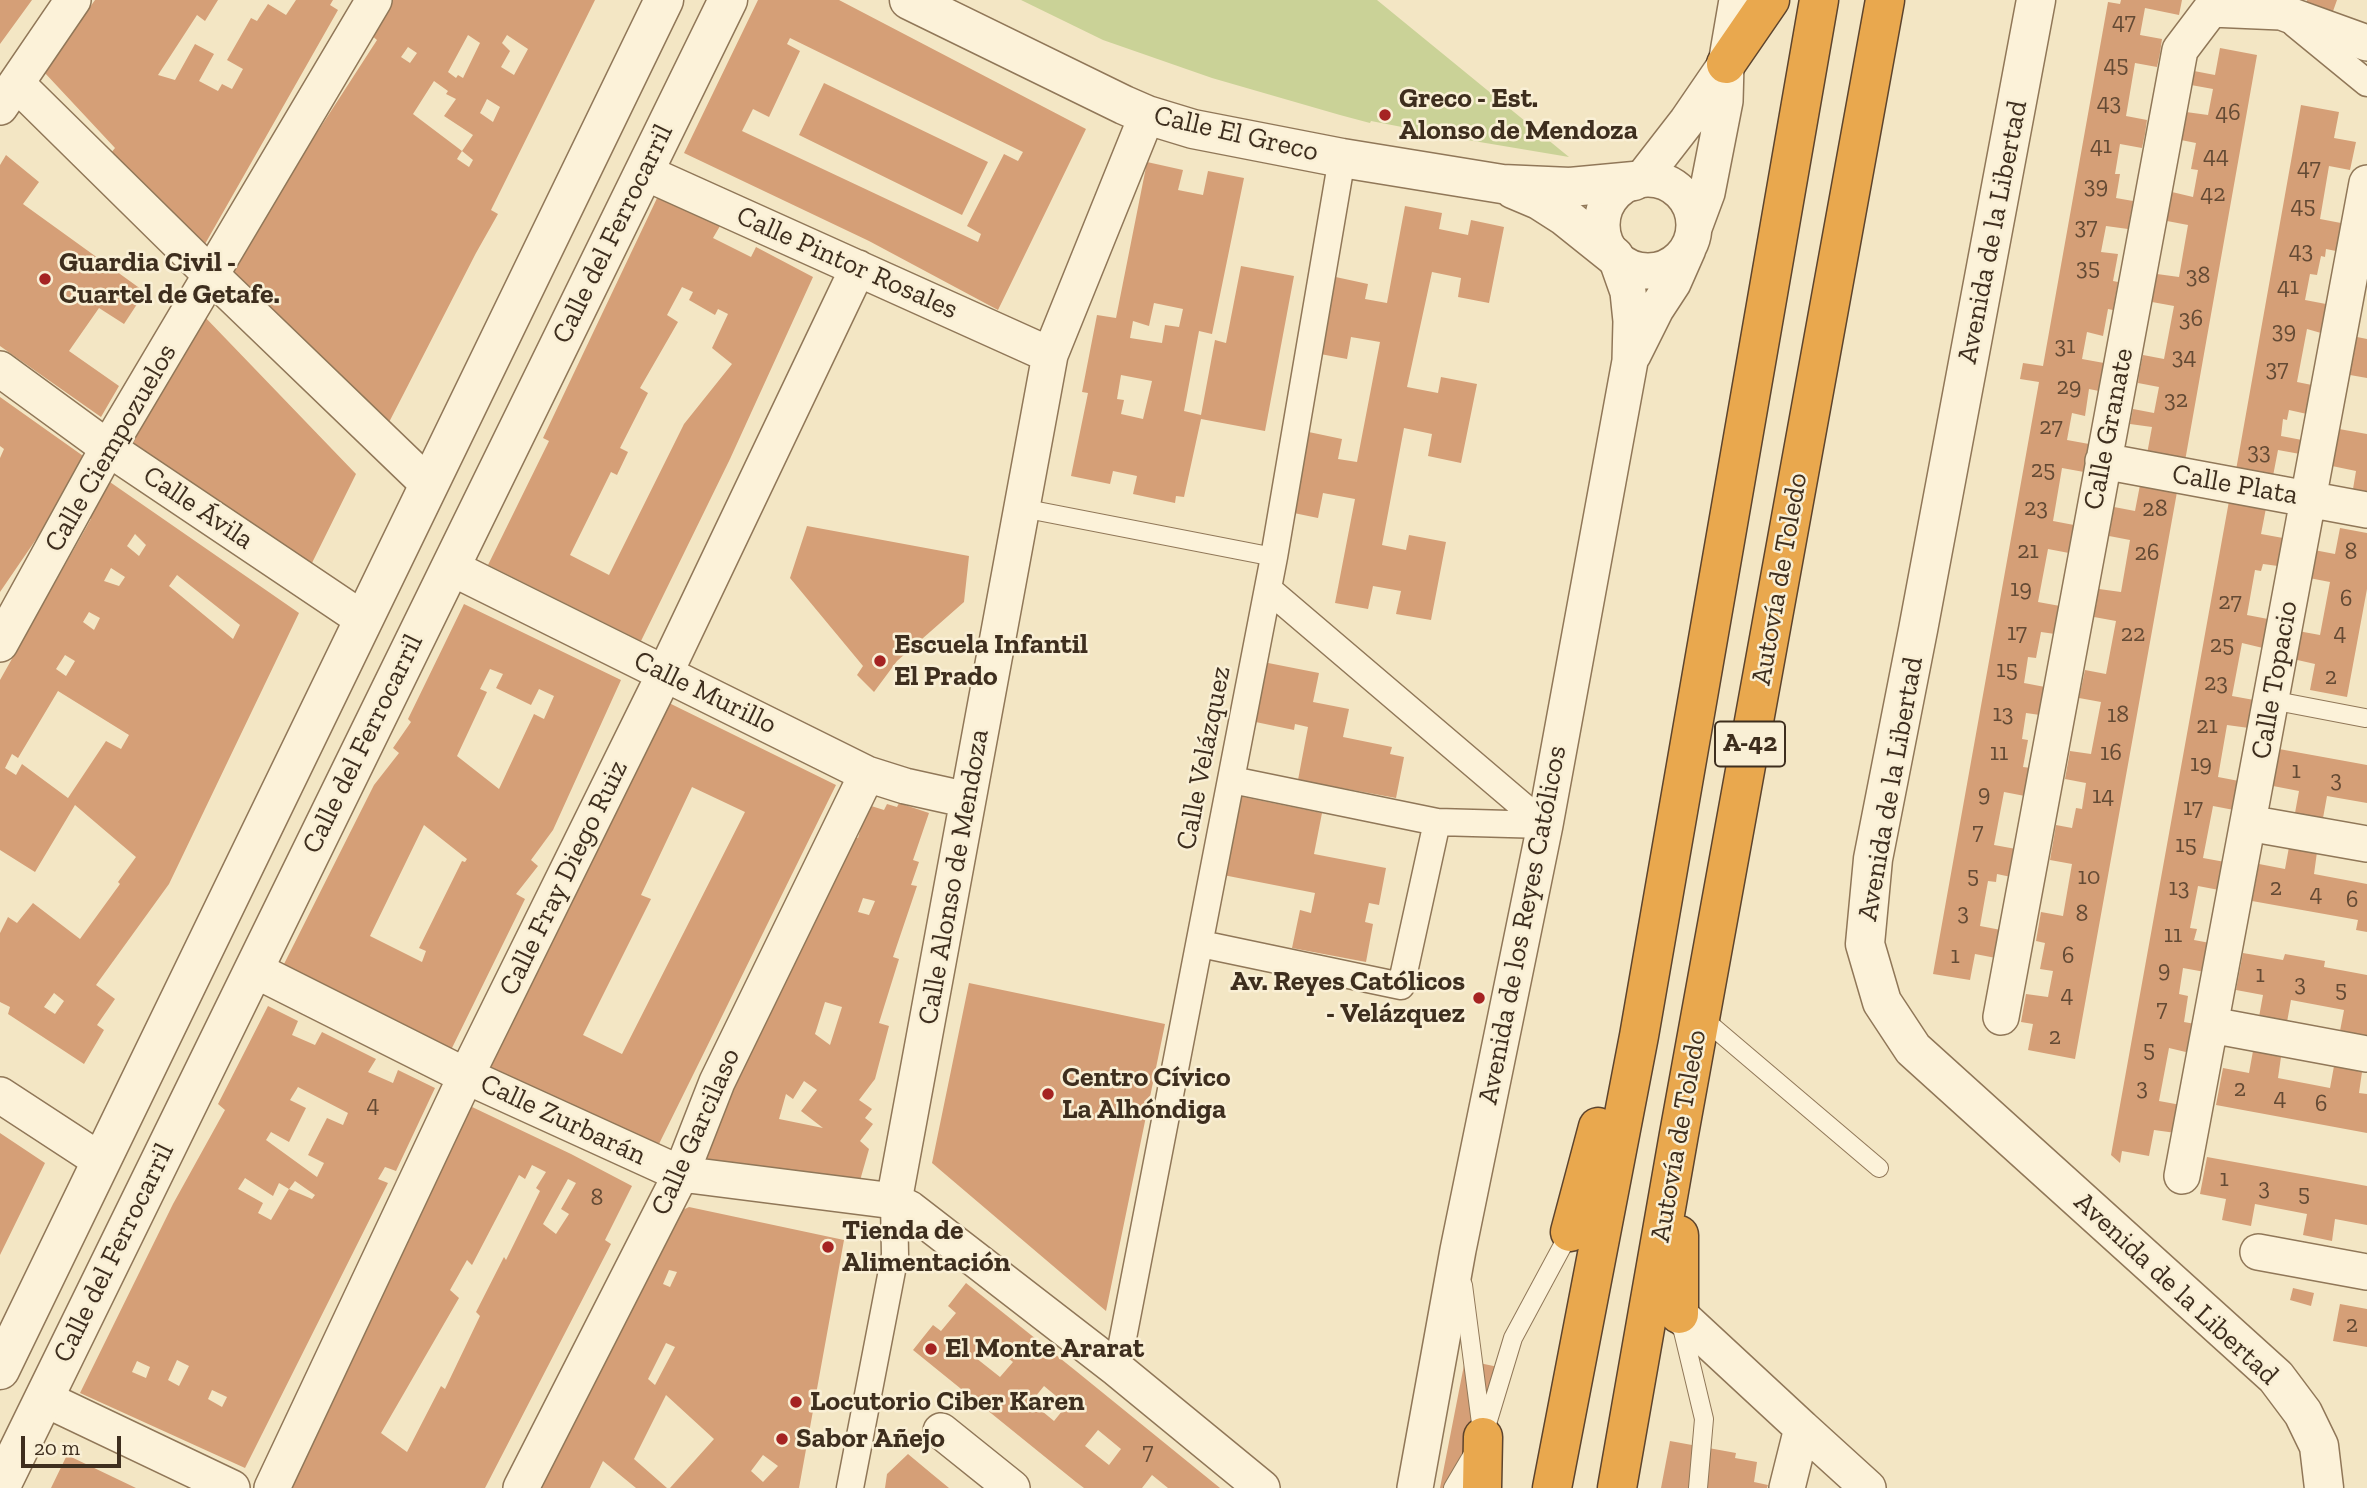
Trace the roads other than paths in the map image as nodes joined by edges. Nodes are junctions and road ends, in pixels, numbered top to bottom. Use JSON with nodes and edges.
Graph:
{"nodes":[{"id":1,"x":74,"y":0,"type":"edge"},
{"id":2,"x":374,"y":0,"type":"edge"},
{"id":3,"x":664,"y":0,"type":"edge"},
{"id":4,"x":728,"y":0,"type":"edge"},
{"id":5,"x":909,"y":0,"type":"edge"},
{"id":6,"x":1737,"y":0,"type":"edge"},
{"id":7,"x":1770,"y":0,"type":"edge"},
{"id":8,"x":1819,"y":0,"type":"edge"},
{"id":9,"x":1885,"y":0,"type":"edge"},
{"id":10,"x":2036,"y":0,"type":"edge"},
{"id":11,"x":2274,"y":6,"type":"edge"},
{"id":12,"x":2367,"y":43,"type":"edge"},
{"id":13,"x":1726,"y":64,"type":"junction"},
{"id":14,"x":2367,"y":83,"type":"edge"},
{"id":15,"x":6,"y":87,"type":"edge"},
{"id":16,"x":1146,"y":115,"type":"junction"},
{"id":17,"x":1342,"y":158,"type":"junction"},
{"id":18,"x":644,"y":172,"type":"junction"},
{"id":19,"x":1638,"y":180,"type":"junction"},
{"id":20,"x":2367,"y":183,"type":"edge"},
{"id":21,"x":1502,"y":184,"type":"junction"},
{"id":22,"x":1692,"y":237,"type":"junction"},
{"id":23,"x":1615,"y":257,"type":"junction"},
{"id":24,"x":858,"y":268,"type":"junction"},
{"id":25,"x":212,"y":276,"type":"junction"},
{"id":26,"x":2357,"y":298,"type":"edge"},
{"id":27,"x":1050,"y":355,"type":"junction"},
{"id":28,"x":1630,"y":361,"type":"junction"},
{"id":29,"x":0,"y":369,"type":"edge"},
{"id":30,"x":108,"y":448,"type":"junction"},
{"id":31,"x":2103,"y":461,"type":"junction"},
{"id":32,"x":429,"y":485,"type":"junction"},
{"id":33,"x":2308,"y":499,"type":"junction"},
{"id":34,"x":1022,"y":508,"type":"junction"},
{"id":35,"x":2367,"y":510,"type":"edge"},
{"id":36,"x":1274,"y":557,"type":"junction"},
{"id":37,"x":450,"y":567,"type":"junction"},
{"id":38,"x":1268,"y":589,"type":"junction"},
{"id":39,"x":363,"y":620,"type":"junction"},
{"id":40,"x":0,"y":644,"type":"edge"},
{"id":41,"x":666,"y":673,"type":"junction"},
{"id":42,"x":2271,"y":700,"type":"junction"},
{"id":43,"x":2365,"y":718,"type":"edge"},
{"id":44,"x":867,"y":774,"type":"junction"},
{"id":45,"x":1232,"y":780,"type":"junction"},
{"id":46,"x":968,"y":800,"type":"junction"},
{"id":47,"x":1437,"y":822,"type":"junction"},
{"id":48,"x":2249,"y":823,"type":"junction"},
{"id":49,"x":1545,"y":825,"type":"junction"},
{"id":50,"x":2367,"y":844,"type":"edge"},
{"id":51,"x":1201,"y":944,"type":"junction"},
{"id":52,"x":253,"y":969,"type":"junction"},
{"id":53,"x":1700,"y":1016,"type":"junction"},
{"id":54,"x":2001,"y":1017,"type":"dead end"},
{"id":55,"x":2211,"y":1025,"type":"junction"},
{"id":56,"x":1639,"y":1036,"type":"junction"},
{"id":57,"x":2367,"y":1054,"type":"edge"},
{"id":58,"x":466,"y":1076,"type":"junction"},
{"id":59,"x":0,"y":1095,"type":"edge"},
{"id":60,"x":1679,"y":1134,"type":"junction"},
{"id":61,"x":101,"y":1161,"type":"junction"},
{"id":62,"x":1879,"y":1168,"type":"dead end"},
{"id":63,"x":681,"y":1174,"type":"junction"},
{"id":64,"x":2182,"y":1176,"type":"dead end"},
{"id":65,"x":894,"y":1201,"type":"junction"},
{"id":66,"x":1570,"y":1232,"type":"joint"},
{"id":67,"x":1458,"y":1250,"type":"junction"},
{"id":68,"x":2258,"y":1252,"type":"dead end"},
{"id":69,"x":2367,"y":1272,"type":"edge"},
{"id":70,"x":1679,"y":1314,"type":"junction"},
{"id":71,"x":1117,"y":1369,"type":"junction"},
{"id":72,"x":0,"y":1370,"type":"edge"},
{"id":73,"x":43,"y":1398,"type":"junction"},
{"id":74,"x":1802,"y":1428,"type":"junction"},
{"id":75,"x":940,"y":1431,"type":"dead end"},
{"id":76,"x":1483,"y":1437,"type":"junction"},
{"id":77,"x":0,"y":1488,"type":"edge"},
{"id":78,"x":232,"y":1488,"type":"edge"},
{"id":79,"x":272,"y":1488,"type":"edge"},
{"id":80,"x":521,"y":1488,"type":"edge"},
{"id":81,"x":850,"y":1488,"type":"edge"},
{"id":82,"x":1012,"y":1488,"type":"edge"},
{"id":83,"x":1262,"y":1488,"type":"edge"},
{"id":84,"x":1415,"y":1488,"type":"edge"},
{"id":85,"x":1453,"y":1488,"type":"edge"},
{"id":86,"x":1482,"y":1488,"type":"edge"},
{"id":87,"x":1552,"y":1488,"type":"edge"},
{"id":88,"x":1617,"y":1488,"type":"edge"},
{"id":89,"x":1698,"y":1488,"type":"edge"},
{"id":90,"x":1787,"y":1488,"type":"edge"},
{"id":91,"x":1868,"y":1488,"type":"edge"},
{"id":92,"x":2324,"y":1488,"type":"edge"}],
"edges":[{"from":1,"to":15,"type":"street"},
{"from":2,"to":25,"type":"street","name":"Calle Ciempozuelos"},
{"from":3,"to":32,"type":"street","name":"Calle del Ferrocarril"},
{"from":4,"to":18,"type":"street","name":"Calle del Ferrocarril"},
{"from":5,"to":16,"type":"street","name":"Calle El Greco"},
{"from":6,"to":13,"type":"street","name":"Avenida de los Reyes Católicos"},
{"from":7,"to":13,"type":"highway"},
{"from":8,"to":56,"type":"highway","name":"Autovía de Toledo","number":"A-42"},
{"from":9,"to":53,"type":"highway","name":"Autovía de Toledo","number":"A-42"},
{"from":10,"to":92,"type":"street","name":"Avenida de la Libertad"},
{"from":11,"to":12,"type":"street","name":"Calle Granate"},
{"from":11,"to":14,"type":"street"},
{"from":11,"to":31,"type":"street","name":"Calle Granate"},
{"from":13,"to":19,"type":"street","name":"Avenida de los Reyes Católicos"},
{"from":13,"to":22,"type":"street","name":"Avenida de los Reyes Católicos"},
{"from":15,"to":25,"type":"street"},
{"from":16,"to":17,"type":"street","name":"Calle El Greco"},
{"from":16,"to":27,"type":"street","name":"Calle Alonso de Mendoza"},
{"from":17,"to":21,"type":"street","name":"Calle El Greco"},
{"from":17,"to":36,"type":"street","name":"Calle Velázquez"},
{"from":18,"to":24,"type":"street","name":"Calle Pintor Rosales"},
{"from":18,"to":37,"type":"street","name":"Calle del Ferrocarril"},
{"from":19,"to":21,"type":"street"},
{"from":19,"to":22,"type":"street"},
{"from":19,"to":23,"type":"street"},
{"from":20,"to":26,"type":"street","name":"Calle Topacio"},
{"from":21,"to":23,"type":"street"},
{"from":22,"to":23,"type":"street"},
{"from":22,"to":28,"type":"street","name":"Avenida de los Reyes Católicos"},
{"from":23,"to":28,"type":"street","name":"Avenida de los Reyes Católicos"},
{"from":24,"to":27,"type":"street","name":"Calle Pintor Rosales"},
{"from":24,"to":41,"type":"street","name":"Calle Fray Diego Ruiz"},
{"from":25,"to":30,"type":"street","name":"Calle Ciempozuelos"},
{"from":25,"to":32,"type":"street"},
{"from":26,"to":33,"type":"street","name":"Calle Topacio"},
{"from":27,"to":34,"type":"street","name":"Calle Alonso de Mendoza"},
{"from":28,"to":49,"type":"street","name":"Avenida de los Reyes Católicos"},
{"from":29,"to":30,"type":"street","name":"Calle Ávila"},
{"from":30,"to":39,"type":"street","name":"Calle Ávila"},
{"from":30,"to":40,"type":"street","name":"Calle Ciempozuelos"},
{"from":31,"to":33,"type":"street","name":"Calle Plata"},
{"from":31,"to":54,"type":"street","name":"Calle Granate"},
{"from":32,"to":39,"type":"street","name":"Calle del Ferrocarril"},
{"from":33,"to":35,"type":"street","name":"Calle Plata"},
{"from":33,"to":42,"type":"street","name":"Calle Topacio"},
{"from":34,"to":36,"type":"lane"},
{"from":34,"to":46,"type":"street","name":"Calle Alonso de Mendoza"},
{"from":36,"to":38,"type":"street","name":"Calle Velázquez"},
{"from":37,"to":41,"type":"street","name":"Calle Murillo"},
{"from":37,"to":52,"type":"street","name":"Calle del Ferrocarril"},
{"from":38,"to":45,"type":"street","name":"Calle Velázquez"},
{"from":38,"to":49,"type":"street"},
{"from":39,"to":61,"type":"street","name":"Calle del Ferrocarril"},
{"from":41,"to":44,"type":"street","name":"Calle Murillo"},
{"from":41,"to":58,"type":"street","name":"Calle Fray Diego Ruiz"},
{"from":42,"to":43,"type":"lane"},
{"from":42,"to":48,"type":"street","name":"Calle Topacio"},
{"from":44,"to":46,"type":"street","name":"Calle Murillo"},
{"from":44,"to":63,"type":"street","name":"Calle Garcilaso"},
{"from":45,"to":47,"type":"street"},
{"from":45,"to":51,"type":"street","name":"Calle Velázquez"},
{"from":46,"to":65,"type":"street","name":"Calle Alonso de Mendoza"},
{"from":47,"to":49,"type":"street"},
{"from":47,"to":51,"type":"street"},
{"from":48,"to":50,"type":"street"},
{"from":48,"to":55,"type":"street","name":"Calle Topacio"},
{"from":49,"to":67,"type":"street","name":"Avenida de los Reyes Católicos"},
{"from":51,"to":71,"type":"street","name":"Calle Velázquez"},
{"from":52,"to":58,"type":"street","name":"Calle Zurbarán"},
{"from":52,"to":73,"type":"street","name":"Calle del Ferrocarril"},
{"from":53,"to":60,"type":"highway","name":"Autovía de Toledo","number":"A-42"},
{"from":53,"to":62,"type":"lane"},
{"from":55,"to":57,"type":"street"},
{"from":55,"to":64,"type":"street","name":"Calle Topacio"},
{"from":56,"to":66,"type":"highway"},
{"from":56,"to":87,"type":"highway","name":"Autovía de Toledo","number":"A-42"},
{"from":58,"to":63,"type":"street","name":"Calle Zurbarán"},
{"from":58,"to":79,"type":"street","name":"Calle Fray Diego Ruiz"},
{"from":59,"to":61,"type":"street"},
{"from":60,"to":70,"type":"highway"},
{"from":60,"to":88,"type":"highway","name":"Autovía de Toledo","number":"A-42"},
{"from":61,"to":72,"type":"street","name":"Calle del Ferrocarril"},
{"from":63,"to":65,"type":"street","name":"Calle Zurbarán"},
{"from":63,"to":80,"type":"street","name":"Calle Garcilaso"},
{"from":65,"to":71,"type":"street"},
{"from":65,"to":81,"type":"street","name":"Calle Alonso de Mendoza"},
{"from":66,"to":76,"type":"lane"},
{"from":67,"to":76,"type":"lane"},
{"from":67,"to":84,"type":"street","name":"Avenida de los Reyes Católicos"},
{"from":68,"to":69,"type":"street"},
{"from":70,"to":74,"type":"street"},
{"from":70,"to":89,"type":"lane"},
{"from":71,"to":83,"type":"street"},
{"from":73,"to":77,"type":"street","name":"Calle del Ferrocarril"},
{"from":73,"to":78,"type":"street"},
{"from":74,"to":90,"type":"street"},
{"from":74,"to":91,"type":"street"},
{"from":75,"to":82,"type":"street"},
{"from":76,"to":85,"type":"lane"},
{"from":76,"to":86,"type":"highway"}]}
